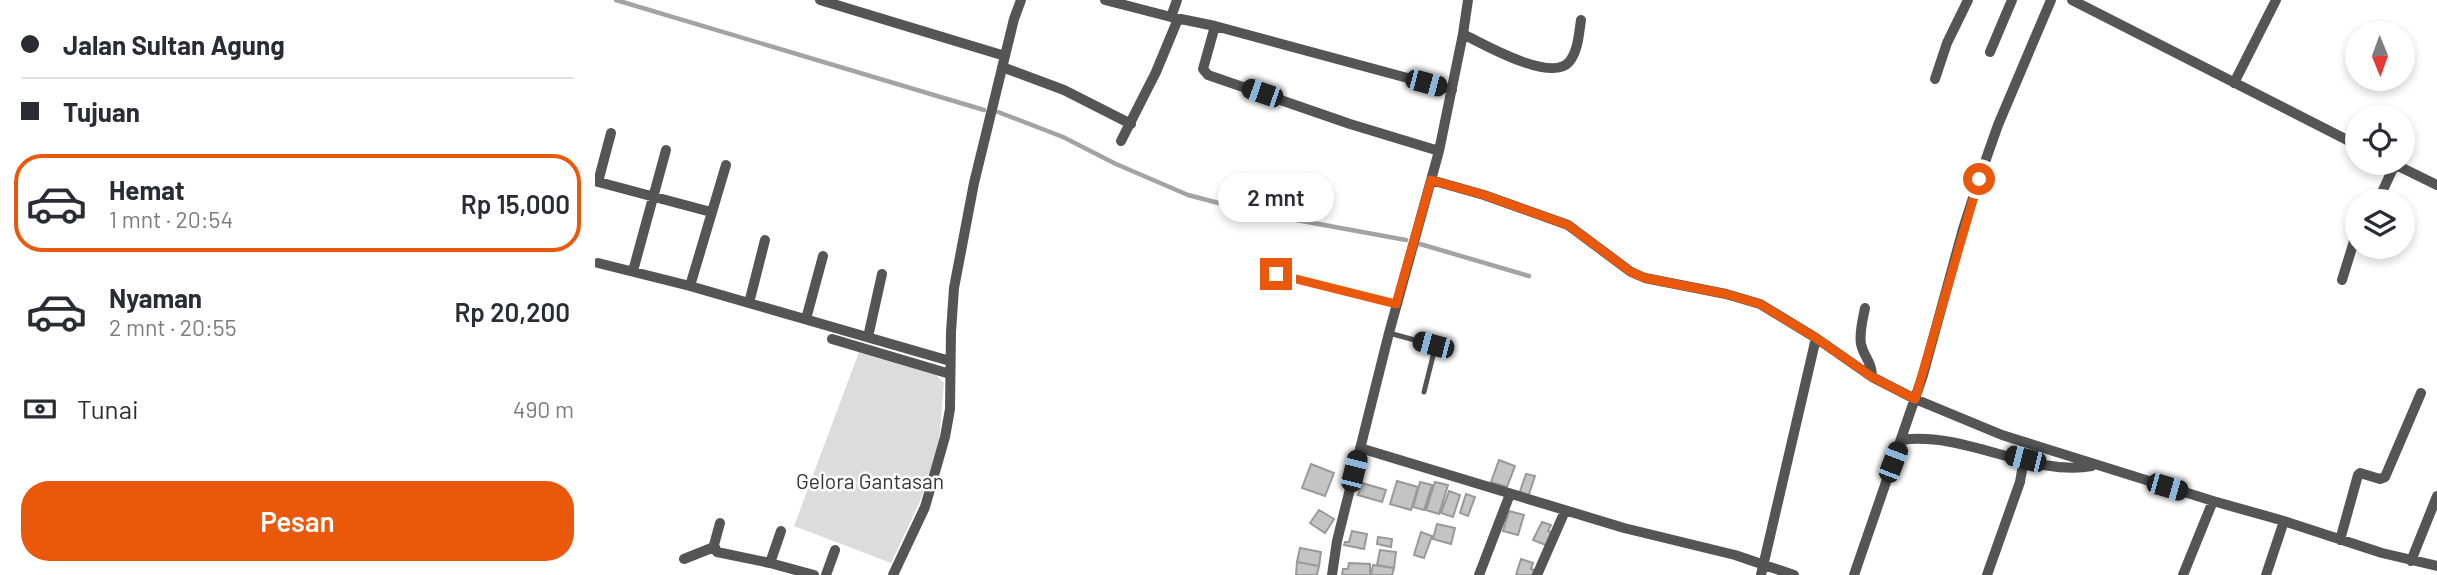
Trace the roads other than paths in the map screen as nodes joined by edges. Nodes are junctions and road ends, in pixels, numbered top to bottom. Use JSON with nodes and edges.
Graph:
{"nodes":[{"id":1,"x":820,"y":0,"type":"edge"},
{"id":2,"x":1021,"y":0,"type":"edge"},
{"id":3,"x":1105,"y":0,"type":"edge"},
{"id":4,"x":1177,"y":0,"type":"edge"},
{"id":5,"x":1468,"y":0,"type":"edge"},
{"id":6,"x":1968,"y":0,"type":"edge"},
{"id":7,"x":2012,"y":0,"type":"edge"},
{"id":8,"x":2052,"y":0,"type":"edge"},
{"id":9,"x":2072,"y":0,"type":"edge"},
{"id":10,"x":2276,"y":0,"type":"edge"},
{"id":11,"x":1175,"y":18,"type":"junction"},
{"id":12,"x":1581,"y":20,"type":"dead end"},
{"id":13,"x":1215,"y":26,"type":"junction"},
{"id":14,"x":1463,"y":34,"type":"junction"},
{"id":15,"x":1990,"y":52,"type":"dead end"},
{"id":16,"x":1004,"y":62,"type":"junction"},
{"id":17,"x":1935,"y":79,"type":"dead end"},
{"id":18,"x":2234,"y":83,"type":"junction"},
{"id":19,"x":1452,"y":90,"type":"junction"},
{"id":20,"x":1131,"y":124,"type":"junction"},
{"id":21,"x":611,"y":133,"type":"dead end"},
{"id":22,"x":2345,"y":139,"type":"edge"},
{"id":23,"x":1121,"y":141,"type":"dead end"},
{"id":24,"x":666,"y":150,"type":"dead end"},
{"id":25,"x":1439,"y":151,"type":"junction"},
{"id":26,"x":726,"y":165,"type":"dead end"},
{"id":27,"x":2415,"y":174,"type":"edge"},
{"id":28,"x":1431,"y":180,"type":"junction"},
{"id":29,"x":597,"y":182,"type":"edge"},
{"id":30,"x":2437,"y":185,"type":"edge"},
{"id":31,"x":653,"y":197,"type":"junction"},
{"id":32,"x":711,"y":212,"type":"junction"},
{"id":33,"x":765,"y":240,"type":"dead end"},
{"id":34,"x":823,"y":256,"type":"dead end"},
{"id":35,"x":2349,"y":259,"type":"edge"},
{"id":36,"x":598,"y":263,"type":"dead end"},
{"id":37,"x":633,"y":271,"type":"junction"},
{"id":38,"x":882,"y":274,"type":"dead end"},
{"id":39,"x":1276,"y":274,"type":"dead end"},
{"id":40,"x":2341,"y":280,"type":"dead end"},
{"id":41,"x":690,"y":286,"type":"junction"},
{"id":42,"x":749,"y":303,"type":"junction"},
{"id":43,"x":1396,"y":304,"type":"junction"},
{"id":44,"x":1865,"y":308,"type":"dead end"},
{"id":45,"x":806,"y":319,"type":"junction"},
{"id":46,"x":1389,"y":333,"type":"junction"},
{"id":47,"x":868,"y":337,"type":"junction"},
{"id":48,"x":1816,"y":338,"type":"junction"},
{"id":49,"x":832,"y":339,"type":"dead end"},
{"id":50,"x":950,"y":360,"type":"junction"},
{"id":51,"x":950,"y":374,"type":"junction"},
{"id":52,"x":1872,"y":377,"type":"junction"},
{"id":53,"x":1424,"y":392,"type":"dead end"},
{"id":54,"x":2421,"y":393,"type":"dead end"},
{"id":55,"x":1915,"y":399,"type":"junction"},
{"id":56,"x":1902,"y":440,"type":"junction"},
{"id":57,"x":1360,"y":448,"type":"junction"},
{"id":58,"x":2025,"y":459,"type":"junction"},
{"id":59,"x":2095,"y":466,"type":"junction"},
{"id":60,"x":1510,"y":494,"type":"junction"},
{"id":61,"x":2437,"y":496,"type":"edge"},
{"id":62,"x":2213,"y":501,"type":"junction"},
{"id":63,"x":1565,"y":511,"type":"junction"},
{"id":64,"x":2284,"y":521,"type":"junction"},
{"id":65,"x":720,"y":523,"type":"dead end"},
{"id":66,"x":781,"y":531,"type":"dead end"},
{"id":67,"x":2340,"y":540,"type":"junction"},
{"id":68,"x":714,"y":547,"type":"junction"},
{"id":69,"x":835,"y":550,"type":"dead end"},
{"id":70,"x":684,"y":559,"type":"dead end"},
{"id":71,"x":2411,"y":561,"type":"junction"},
{"id":72,"x":770,"y":563,"type":"junction"},
{"id":73,"x":2437,"y":566,"type":"edge"},
{"id":74,"x":1762,"y":570,"type":"edge"},
{"id":75,"x":814,"y":575,"type":"edge"},
{"id":76,"x":826,"y":575,"type":"edge"},
{"id":77,"x":893,"y":575,"type":"edge"},
{"id":78,"x":1332,"y":575,"type":"edge"},
{"id":79,"x":1479,"y":575,"type":"edge"},
{"id":80,"x":1537,"y":575,"type":"edge"},
{"id":81,"x":1794,"y":575,"type":"edge"},
{"id":82,"x":1854,"y":575,"type":"edge"},
{"id":83,"x":1987,"y":575,"type":"edge"},
{"id":84,"x":2183,"y":575,"type":"edge"},
{"id":85,"x":2266,"y":575,"type":"edge"}],
"edges":[{"from":1,"to":16,"type":"street"},
{"from":2,"to":16,"type":"street"},
{"from":3,"to":11,"type":"street"},
{"from":4,"to":11,"type":"street"},
{"from":5,"to":14,"type":"street"},
{"from":6,"to":17,"type":"street"},
{"from":7,"to":15,"type":"street"},
{"from":8,"to":55,"type":"street"},
{"from":9,"to":18,"type":"street"},
{"from":10,"to":18,"type":"street"},
{"from":11,"to":13,"type":"street"},
{"from":11,"to":20,"type":"street"},
{"from":12,"to":14,"type":"street"},
{"from":13,"to":19,"type":"street"},
{"from":13,"to":25,"type":"street"},
{"from":14,"to":19,"type":"street"},
{"from":16,"to":20,"type":"street"},
{"from":16,"to":50,"type":"street"},
{"from":18,"to":22,"type":"street"},
{"from":19,"to":25,"type":"street"},
{"from":20,"to":23,"type":"street"},
{"from":21,"to":29,"type":"street"},
{"from":24,"to":31,"type":"street"},
{"from":25,"to":28,"type":"street"},
{"from":26,"to":32,"type":"street"},
{"from":27,"to":30,"type":"street"},
{"from":28,"to":43,"type":"street"},
{"from":28,"to":48,"type":"street"},
{"from":29,"to":31,"type":"street"},
{"from":31,"to":32,"type":"street"},
{"from":31,"to":37,"type":"street"},
{"from":32,"to":41,"type":"street"},
{"from":33,"to":42,"type":"street"},
{"from":34,"to":45,"type":"street"},
{"from":35,"to":40,"type":"street"},
{"from":36,"to":37,"type":"street"},
{"from":37,"to":41,"type":"street"},
{"from":38,"to":47,"type":"street"},
{"from":39,"to":43,"type":"lane"},
{"from":41,"to":42,"type":"street"},
{"from":42,"to":45,"type":"street"},
{"from":43,"to":46,"type":"street"},
{"from":44,"to":52,"type":"street"},
{"from":45,"to":47,"type":"street"},
{"from":46,"to":53,"type":"lane"},
{"from":46,"to":57,"type":"street"},
{"from":47,"to":50,"type":"street"},
{"from":48,"to":52,"type":"street"},
{"from":48,"to":74,"type":"street"},
{"from":49,"to":51,"type":"street"},
{"from":50,"to":51,"type":"street"},
{"from":51,"to":77,"type":"street"},
{"from":52,"to":55,"type":"street"},
{"from":54,"to":67,"type":"street"},
{"from":55,"to":56,"type":"street"},
{"from":55,"to":59,"type":"street"},
{"from":56,"to":58,"type":"street"},
{"from":56,"to":82,"type":"street"},
{"from":57,"to":60,"type":"street"},
{"from":57,"to":78,"type":"street"},
{"from":58,"to":59,"type":"street"},
{"from":58,"to":83,"type":"street"},
{"from":59,"to":62,"type":"street"},
{"from":60,"to":63,"type":"street"},
{"from":60,"to":79,"type":"street"},
{"from":61,"to":71,"type":"street"},
{"from":62,"to":64,"type":"street"},
{"from":62,"to":84,"type":"street"},
{"from":63,"to":74,"type":"street"},
{"from":63,"to":80,"type":"street"},
{"from":64,"to":67,"type":"street"},
{"from":64,"to":85,"type":"street"},
{"from":65,"to":68,"type":"street"},
{"from":66,"to":72,"type":"street"},
{"from":67,"to":71,"type":"street"},
{"from":68,"to":70,"type":"street"},
{"from":68,"to":72,"type":"street"},
{"from":69,"to":76,"type":"street"},
{"from":71,"to":73,"type":"street"},
{"from":72,"to":75,"type":"street"},
{"from":74,"to":81,"type":"street"}]}
